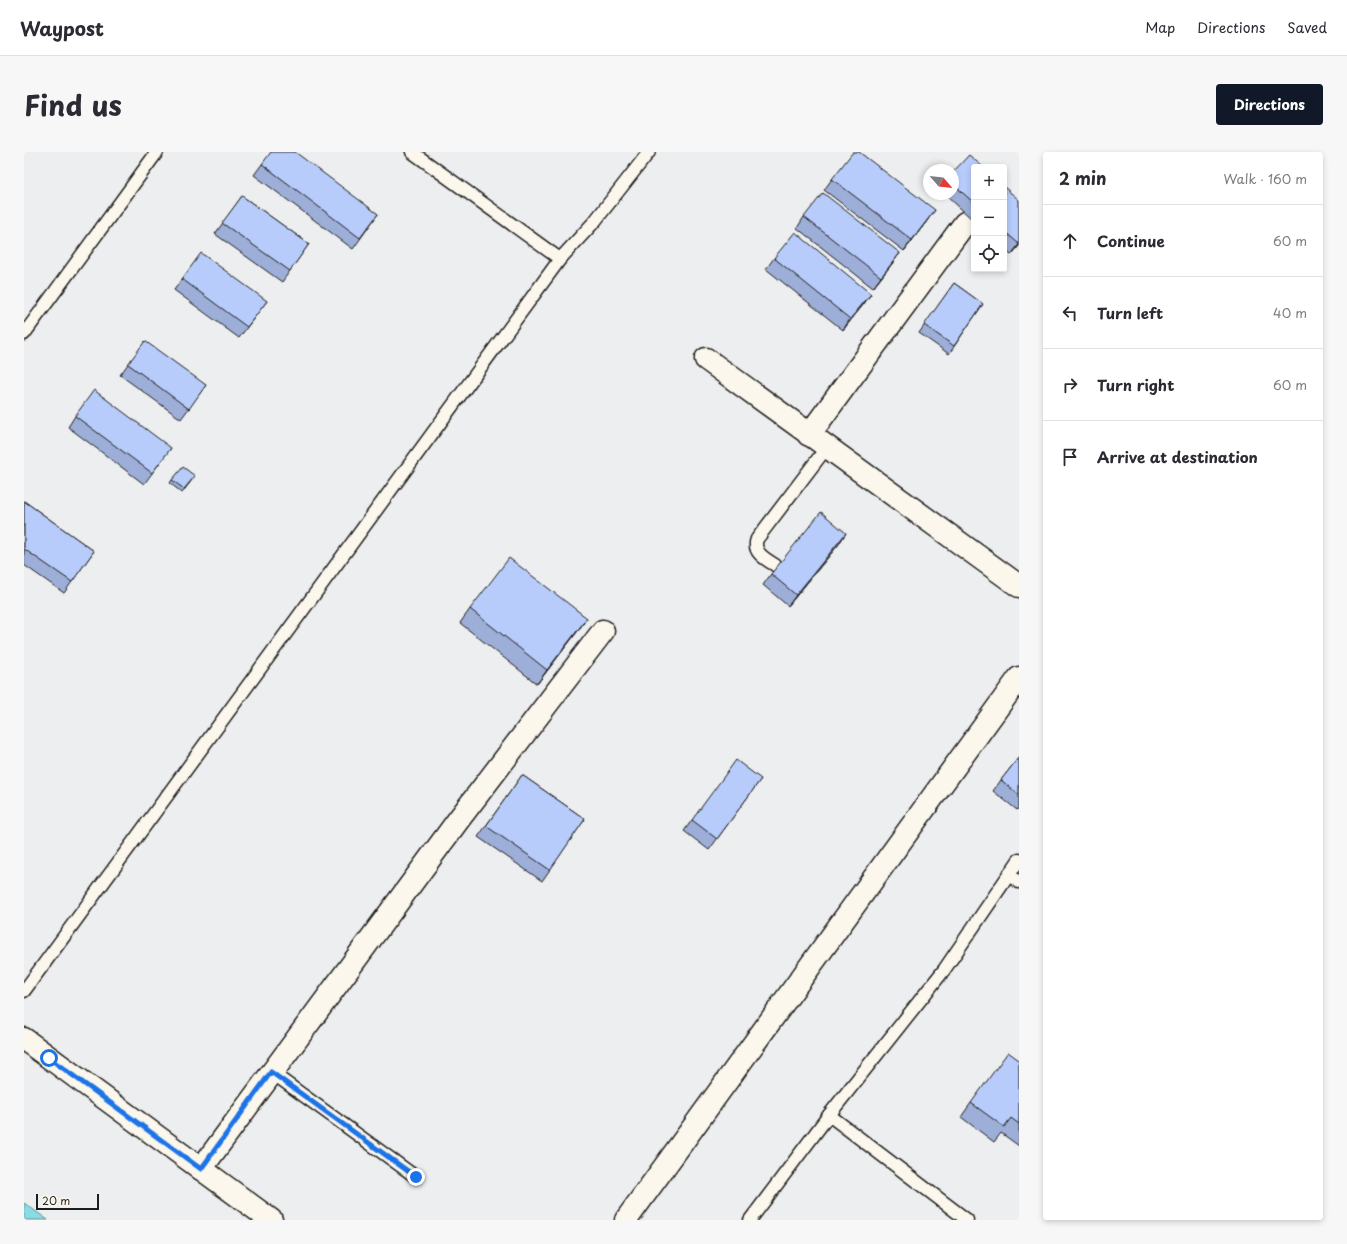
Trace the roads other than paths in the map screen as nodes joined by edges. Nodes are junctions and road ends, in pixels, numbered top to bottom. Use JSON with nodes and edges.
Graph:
{"nodes":[{"id":1,"x":157,"y":152,"type":"edge"},
{"id":2,"x":412,"y":152,"type":"edge"},
{"id":3,"x":649,"y":152,"type":"edge"},
{"id":4,"x":966,"y":223,"type":"dead end"},
{"id":5,"x":560,"y":259,"type":"junction"},
{"id":6,"x":24,"y":334,"type":"edge"},
{"id":7,"x":706,"y":359,"type":"dead end"},
{"id":8,"x":809,"y":435,"type":"junction"},
{"id":9,"x":827,"y":447,"type":"junction"},
{"id":10,"x":775,"y":565,"type":"dead end"},
{"id":11,"x":1019,"y":586,"type":"edge"},
{"id":12,"x":603,"y":631,"type":"dead end"},
{"id":13,"x":1019,"y":678,"type":"edge"},
{"id":14,"x":1019,"y":860,"type":"edge"},
{"id":15,"x":1014,"y":878,"type":"edge"},
{"id":16,"x":24,"y":991,"type":"edge"},
{"id":17,"x":24,"y":1040,"type":"edge"},
{"id":18,"x":271,"y":1072,"type":"junction"},
{"id":19,"x":829,"y":1115,"type":"junction"},
{"id":20,"x":201,"y":1169,"type":"junction"},
{"id":21,"x":416,"y":1177,"type":"dead end"},
{"id":22,"x":270,"y":1220,"type":"edge"},
{"id":23,"x":626,"y":1220,"type":"edge"},
{"id":24,"x":750,"y":1220,"type":"edge"},
{"id":25,"x":966,"y":1220,"type":"edge"}],
"edges":[{"from":1,"to":6,"type":"lane"},
{"from":2,"to":5,"type":"lane"},
{"from":3,"to":5,"type":"lane"},
{"from":4,"to":8,"type":"street"},
{"from":5,"to":16,"type":"lane"},
{"from":7,"to":8,"type":"street"},
{"from":8,"to":9,"type":"street"},
{"from":9,"to":10,"type":"lane"},
{"from":9,"to":11,"type":"street"},
{"from":12,"to":18,"type":"street"},
{"from":13,"to":23,"type":"street"},
{"from":14,"to":15,"type":"lane"},
{"from":15,"to":19,"type":"lane"},
{"from":17,"to":20,"type":"street"},
{"from":18,"to":20,"type":"street"},
{"from":18,"to":21,"type":"lane"},
{"from":19,"to":24,"type":"lane"},
{"from":19,"to":25,"type":"lane"},
{"from":20,"to":22,"type":"street"}]}
